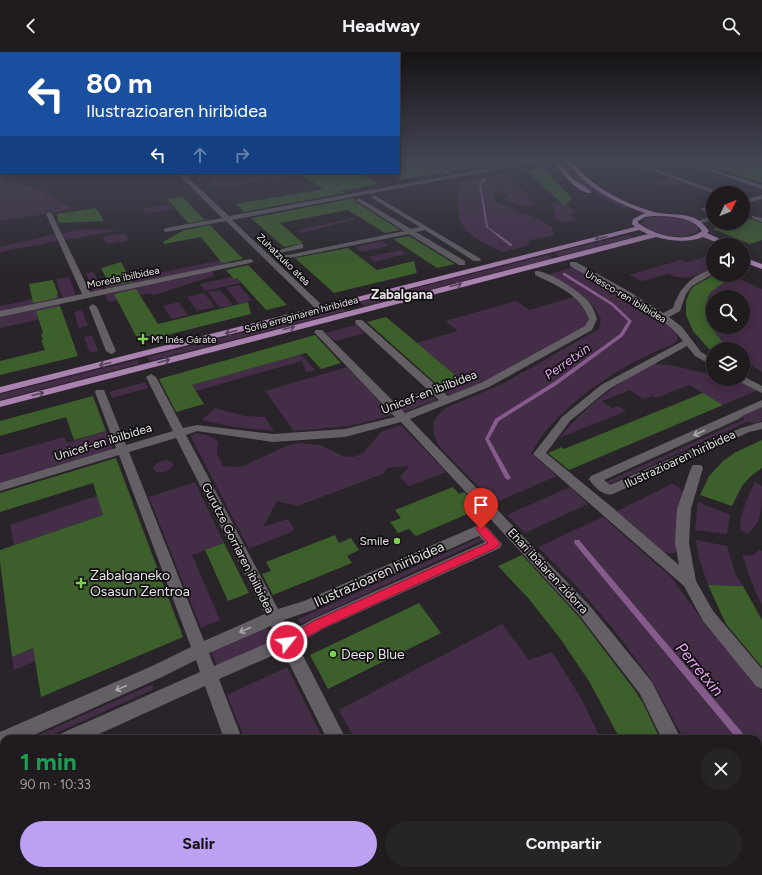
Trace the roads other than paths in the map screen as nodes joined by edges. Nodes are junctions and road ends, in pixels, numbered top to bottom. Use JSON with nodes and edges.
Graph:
{"nodes":[{"id":1,"x":208,"y":199,"type":"edge"},
{"id":2,"x":331,"y":199,"type":"edge"},
{"id":3,"x":378,"y":199,"type":"edge"},
{"id":4,"x":617,"y":199,"type":"edge"},
{"id":5,"x":359,"y":200,"type":"dead end"},
{"id":6,"x":603,"y":200,"type":"dead end"},
{"id":7,"x":624,"y":210,"type":"dead end"},
{"id":8,"x":49,"y":214,"type":"dead end"},
{"id":9,"x":653,"y":214,"type":"junction"},
{"id":10,"x":754,"y":217,"type":"dead end"},
{"id":11,"x":227,"y":218,"type":"junction"},
{"id":12,"x":706,"y":220,"type":"edge"},
{"id":13,"x":762,"y":220,"type":"edge"},
{"id":14,"x":416,"y":222,"type":"junction"},
{"id":15,"x":698,"y":222,"type":"junction"},
{"id":16,"x":397,"y":226,"type":"junction"},
{"id":17,"x":426,"y":228,"type":"junction"},
{"id":18,"x":639,"y":228,"type":"junction"},
{"id":19,"x":166,"y":230,"type":"dead end"},
{"id":20,"x":411,"y":232,"type":"junction"},
{"id":21,"x":703,"y":234,"type":"junction"},
{"id":22,"x":654,"y":235,"type":"junction"},
{"id":23,"x":689,"y":238,"type":"junction"},
{"id":24,"x":712,"y":238,"type":"edge"},
{"id":25,"x":700,"y":242,"type":"dead end"},
{"id":26,"x":310,"y":244,"type":"dead end"},
{"id":27,"x":280,"y":251,"type":"dead end"},
{"id":28,"x":750,"y":254,"type":"edge"},
{"id":29,"x":288,"y":257,"type":"dead end"},
{"id":30,"x":762,"y":258,"type":"edge"},
{"id":31,"x":477,"y":259,"type":"dead end"},
{"id":32,"x":250,"y":261,"type":"dead end"},
{"id":33,"x":750,"y":262,"type":"edge"},
{"id":34,"x":462,"y":263,"type":"dead end"},
{"id":35,"x":573,"y":264,"type":"dead end"},
{"id":36,"x":762,"y":267,"type":"edge"},
{"id":37,"x":538,"y":273,"type":"dead end"},
{"id":38,"x":706,"y":275,"type":"edge"},
{"id":39,"x":87,"y":296,"type":"junction"},
{"id":40,"x":92,"y":307,"type":"dead end"},
{"id":41,"x":321,"y":309,"type":"junction"},
{"id":42,"x":0,"y":314,"type":"edge"},
{"id":43,"x":663,"y":317,"type":"junction"},
{"id":44,"x":359,"y":322,"type":"dead end"},
{"id":45,"x":319,"y":332,"type":"dead end"},
{"id":46,"x":688,"y":342,"type":"junction"},
{"id":47,"x":111,"y":351,"type":"dead end"},
{"id":48,"x":706,"y":359,"type":"edge"},
{"id":49,"x":151,"y":378,"type":"dead end"},
{"id":50,"x":750,"y":383,"type":"edge"},
{"id":51,"x":0,"y":390,"type":"edge"},
{"id":52,"x":762,"y":390,"type":"edge"},
{"id":53,"x":100,"y":392,"type":"dead end"},
{"id":54,"x":447,"y":401,"type":"junction"},
{"id":55,"x":762,"y":403,"type":"edge"},
{"id":56,"x":0,"y":404,"type":"edge"},
{"id":57,"x":403,"y":418,"type":"junction"},
{"id":58,"x":762,"y":425,"type":"edge"},
{"id":59,"x":179,"y":432,"type":"junction"},
{"id":60,"x":123,"y":450,"type":"junction"},
{"id":61,"x":697,"y":468,"type":"dead end"},
{"id":62,"x":0,"y":487,"type":"edge"},
{"id":63,"x":689,"y":582,"type":"junction"},
{"id":64,"x":274,"y":617,"type":"junction"},
{"id":65,"x":287,"y":642,"type":"junction"},
{"id":66,"x":200,"y":650,"type":"junction"},
{"id":67,"x":209,"y":677,"type":"junction"},
{"id":68,"x":762,"y":681,"type":"edge"},
{"id":69,"x":13,"y":735,"type":"edge"},
{"id":70,"x":77,"y":735,"type":"edge"},
{"id":71,"x":231,"y":735,"type":"edge"},
{"id":72,"x":335,"y":735,"type":"edge"},
{"id":73,"x":670,"y":735,"type":"edge"}],
"edges":[{"from":1,"to":11,"type":"street","name":"Zuhatzuko atea"},
{"from":2,"to":11,"type":"street"},
{"from":3,"to":14,"type":"street"},
{"from":4,"to":9,"type":"main road"},
{"from":5,"to":16,"type":"street"},
{"from":6,"to":7,"type":"main road"},
{"from":8,"to":39,"type":"street"},
{"from":9,"to":15,"type":"main road"},
{"from":9,"to":18,"type":"main road"},
{"from":10,"to":13,"type":"street"},
{"from":11,"to":19,"type":"street"},
{"from":11,"to":41,"type":"street","name":"Zuhatzuko atea"},
{"from":12,"to":15,"type":"street"},
{"from":14,"to":16,"type":"street"},
{"from":14,"to":17,"type":"street"},
{"from":15,"to":21,"type":"main road"},
{"from":16,"to":20,"type":"street"},
{"from":17,"to":20,"type":"street"},
{"from":17,"to":31,"type":"street"},
{"from":18,"to":22,"type":"main road"},
{"from":18,"to":41,"type":"main road","name":"Sofia erreginaren hiribidea","one_way":true},
{"from":20,"to":29,"type":"street"},
{"from":20,"to":34,"type":"street"},
{"from":21,"to":23,"type":"main road"},
{"from":21,"to":24,"type":"main road"},
{"from":22,"to":23,"type":"main road"},
{"from":56,"to":22,"type":"main road","name":"Sofia erreginaren hiribidea","one_way":true},
{"from":23,"to":25,"type":"main road"},
{"from":26,"to":27,"type":"street"},
{"from":28,"to":30,"type":"main road"},
{"from":32,"to":39,"type":"street","name":"Moreda ibilbidea"},
{"from":33,"to":36,"type":"main road"},
{"from":35,"to":43,"type":"street","name":"Unesco-ren ibilbidea"},
{"from":37,"to":54,"type":"street","name":"Unicef-en ibilbidea"},
{"from":38,"to":43,"type":"street"},
{"from":39,"to":42,"type":"street","name":"Moreda ibilbidea"},
{"from":40,"to":47,"type":"street"},
{"from":41,"to":51,"type":"main road","name":"Sofia erreginaren hiribidea","one_way":true},
{"from":43,"to":46,"type":"street","name":"Unesco-ren ibilbidea"},
{"from":44,"to":54,"type":"street"},
{"from":45,"to":57,"type":"street","name":"Ehari ibaiaren zidorra"},
{"from":46,"to":48,"type":"street","name":"Unesco-ren ibilbidea"},
{"from":46,"to":63,"type":"street"},
{"from":49,"to":59,"type":"street","name":"Gurutze Gorriaren ibilbidea"},
{"from":50,"to":52,"type":"street"},
{"from":53,"to":60,"type":"street"},
{"from":54,"to":57,"type":"street","name":"Unicef-en ibilbidea"},
{"from":55,"to":58,"type":"street","name":"Ilustrazioaren hiribidea","one_way":true},
{"from":57,"to":59,"type":"street","name":"Unicef-en ibilbidea"},
{"from":57,"to":73,"type":"street","name":"Ehari ibaiaren zidorra"},
{"from":59,"to":60,"type":"street","name":"Unicef-en ibilbidea"},
{"from":59,"to":64,"type":"street","name":"Gurutze Gorriaren ibilbidea"},
{"from":60,"to":62,"type":"street","name":"Unicef-en ibilbidea"},
{"from":60,"to":66,"type":"street"},
{"from":61,"to":63,"type":"street"},
{"from":63,"to":68,"type":"street"},
{"from":64,"to":65,"type":"street","name":"Gurutze Gorriaren ibilbidea"},
{"from":64,"to":65,"type":"street","name":"Ilustrazioaren hiribidea"},
{"from":64,"to":66,"type":"street","name":"Ilustrazioaren hiribidea","one_way":true},
{"from":65,"to":67,"type":"street","name":"Ilustrazioaren hiribidea"},
{"from":65,"to":72,"type":"street","name":"Gurutze Gorriaren ibilbidea"},
{"from":66,"to":67,"type":"street"},
{"from":66,"to":69,"type":"street","name":"Ilustrazioaren hiribidea","one_way":true},
{"from":67,"to":70,"type":"street","name":"Ilustrazioaren hiribidea"},
{"from":67,"to":71,"type":"street"}]}
